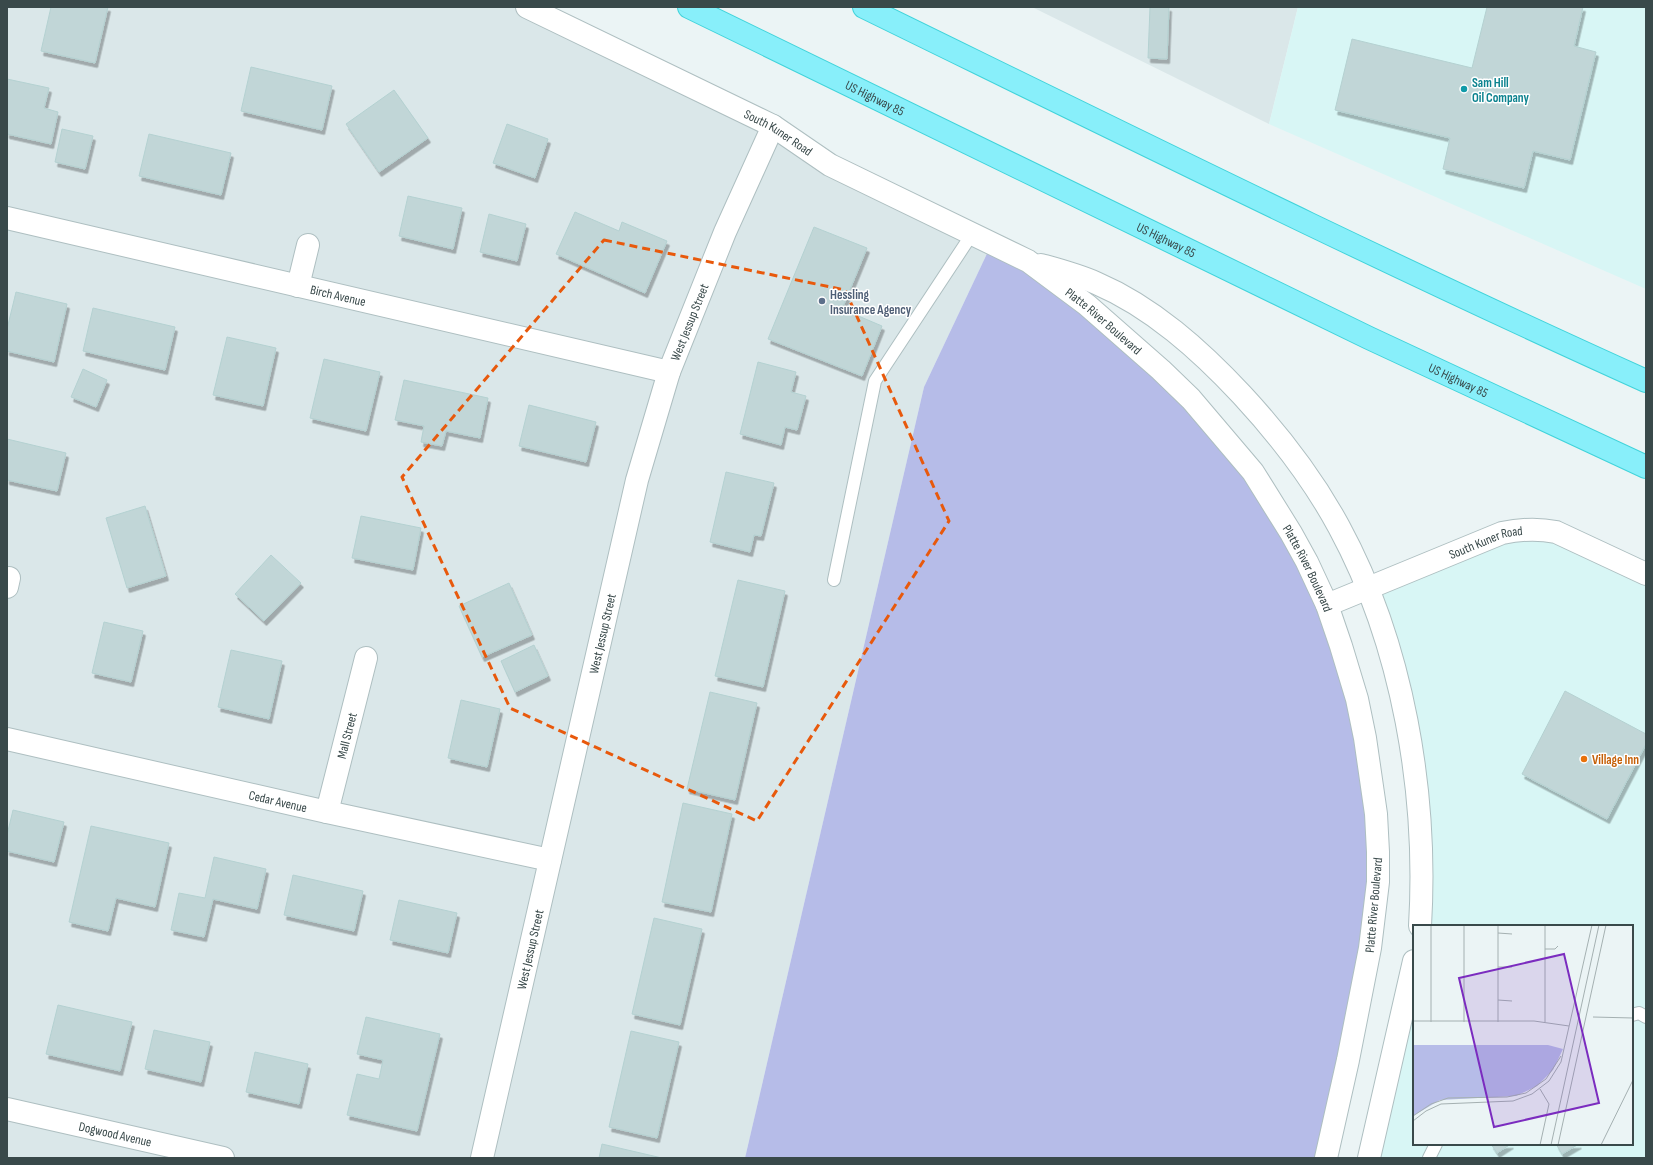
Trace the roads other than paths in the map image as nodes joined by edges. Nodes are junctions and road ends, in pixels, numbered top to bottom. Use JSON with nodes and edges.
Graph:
{"nodes":[{"id":1,"x":527,"y":7,"type":"edge"},
{"id":2,"x":689,"y":7,"type":"edge"},
{"id":3,"x":864,"y":7,"type":"edge"},
{"id":4,"x":773,"y":126,"type":"junction"},
{"id":5,"x":7,"y":218,"type":"edge"},
{"id":6,"x":972,"y":234,"type":"junction"},
{"id":7,"x":308,"y":245,"type":"dead end"},
{"id":8,"x":1028,"y":262,"type":"junction"},
{"id":9,"x":298,"y":286,"type":"junction"},
{"id":10,"x":669,"y":372,"type":"junction"},
{"id":11,"x":1646,"y":381,"type":"edge"},
{"id":12,"x":1646,"y":467,"type":"edge"},
{"id":13,"x":1646,"y":574,"type":"edge"},
{"id":14,"x":834,"y":580,"type":"dead end"},
{"id":15,"x":1368,"y":587,"type":"junction"},
{"id":16,"x":1327,"y":605,"type":"junction"},
{"id":17,"x":366,"y":658,"type":"dead end"},
{"id":18,"x":7,"y":739,"type":"edge"},
{"id":19,"x":327,"y":812,"type":"junction"},
{"id":20,"x":550,"y":860,"type":"junction"},
{"id":21,"x":1420,"y":925,"type":"edge"},
{"id":22,"x":1413,"y":965,"type":"edge"},
{"id":23,"x":1633,"y":1015,"type":"edge"},
{"id":24,"x":1646,"y":1017,"type":"edge"},
{"id":25,"x":7,"y":1109,"type":"edge"},
{"id":26,"x":1436,"y":1145,"type":"edge"},
{"id":27,"x":223,"y":1158,"type":"edge"},
{"id":28,"x":482,"y":1158,"type":"edge"},
{"id":29,"x":1326,"y":1158,"type":"edge"},
{"id":30,"x":1369,"y":1158,"type":"edge"},
{"id":31,"x":1429,"y":1158,"type":"edge"}],
"edges":[{"from":1,"to":4,"type":"street","name":"South Kuner Road"},
{"from":2,"to":12,"type":"highway","name":"US Highway 85"},
{"from":3,"to":11,"type":"highway"},
{"from":4,"to":6,"type":"street","name":"South Kuner Road"},
{"from":4,"to":10,"type":"street","name":"West Jessup Street"},
{"from":5,"to":9,"type":"street","name":"Birch Avenue"},
{"from":6,"to":8,"type":"street","name":"South Kuner Road"},
{"from":6,"to":14,"type":"lane"},
{"from":7,"to":9,"type":"street"},
{"from":8,"to":15,"type":"street","name":"Platte River Boulevard"},
{"from":8,"to":16,"type":"street","name":"Platte River Boulevard"},
{"from":9,"to":10,"type":"street","name":"Birch Avenue"},
{"from":10,"to":20,"type":"street","name":"West Jessup Street"},
{"from":13,"to":15,"type":"street","name":"South Kuner Road"},
{"from":15,"to":16,"type":"street","name":"South Kuner Road"},
{"from":15,"to":21,"type":"street","name":"Platte River Boulevard"},
{"from":16,"to":29,"type":"street","name":"Platte River Boulevard"},
{"from":17,"to":19,"type":"street","name":"Mall Street"},
{"from":18,"to":19,"type":"street","name":"Cedar Avenue"},
{"from":19,"to":20,"type":"street","name":"Cedar Avenue"},
{"from":20,"to":28,"type":"street","name":"West Jessup Street"},
{"from":22,"to":30,"type":"street"},
{"from":23,"to":24,"type":"lane"},
{"from":25,"to":27,"type":"street","name":"Dogwood Avenue"},
{"from":26,"to":31,"type":"lane"}]}
